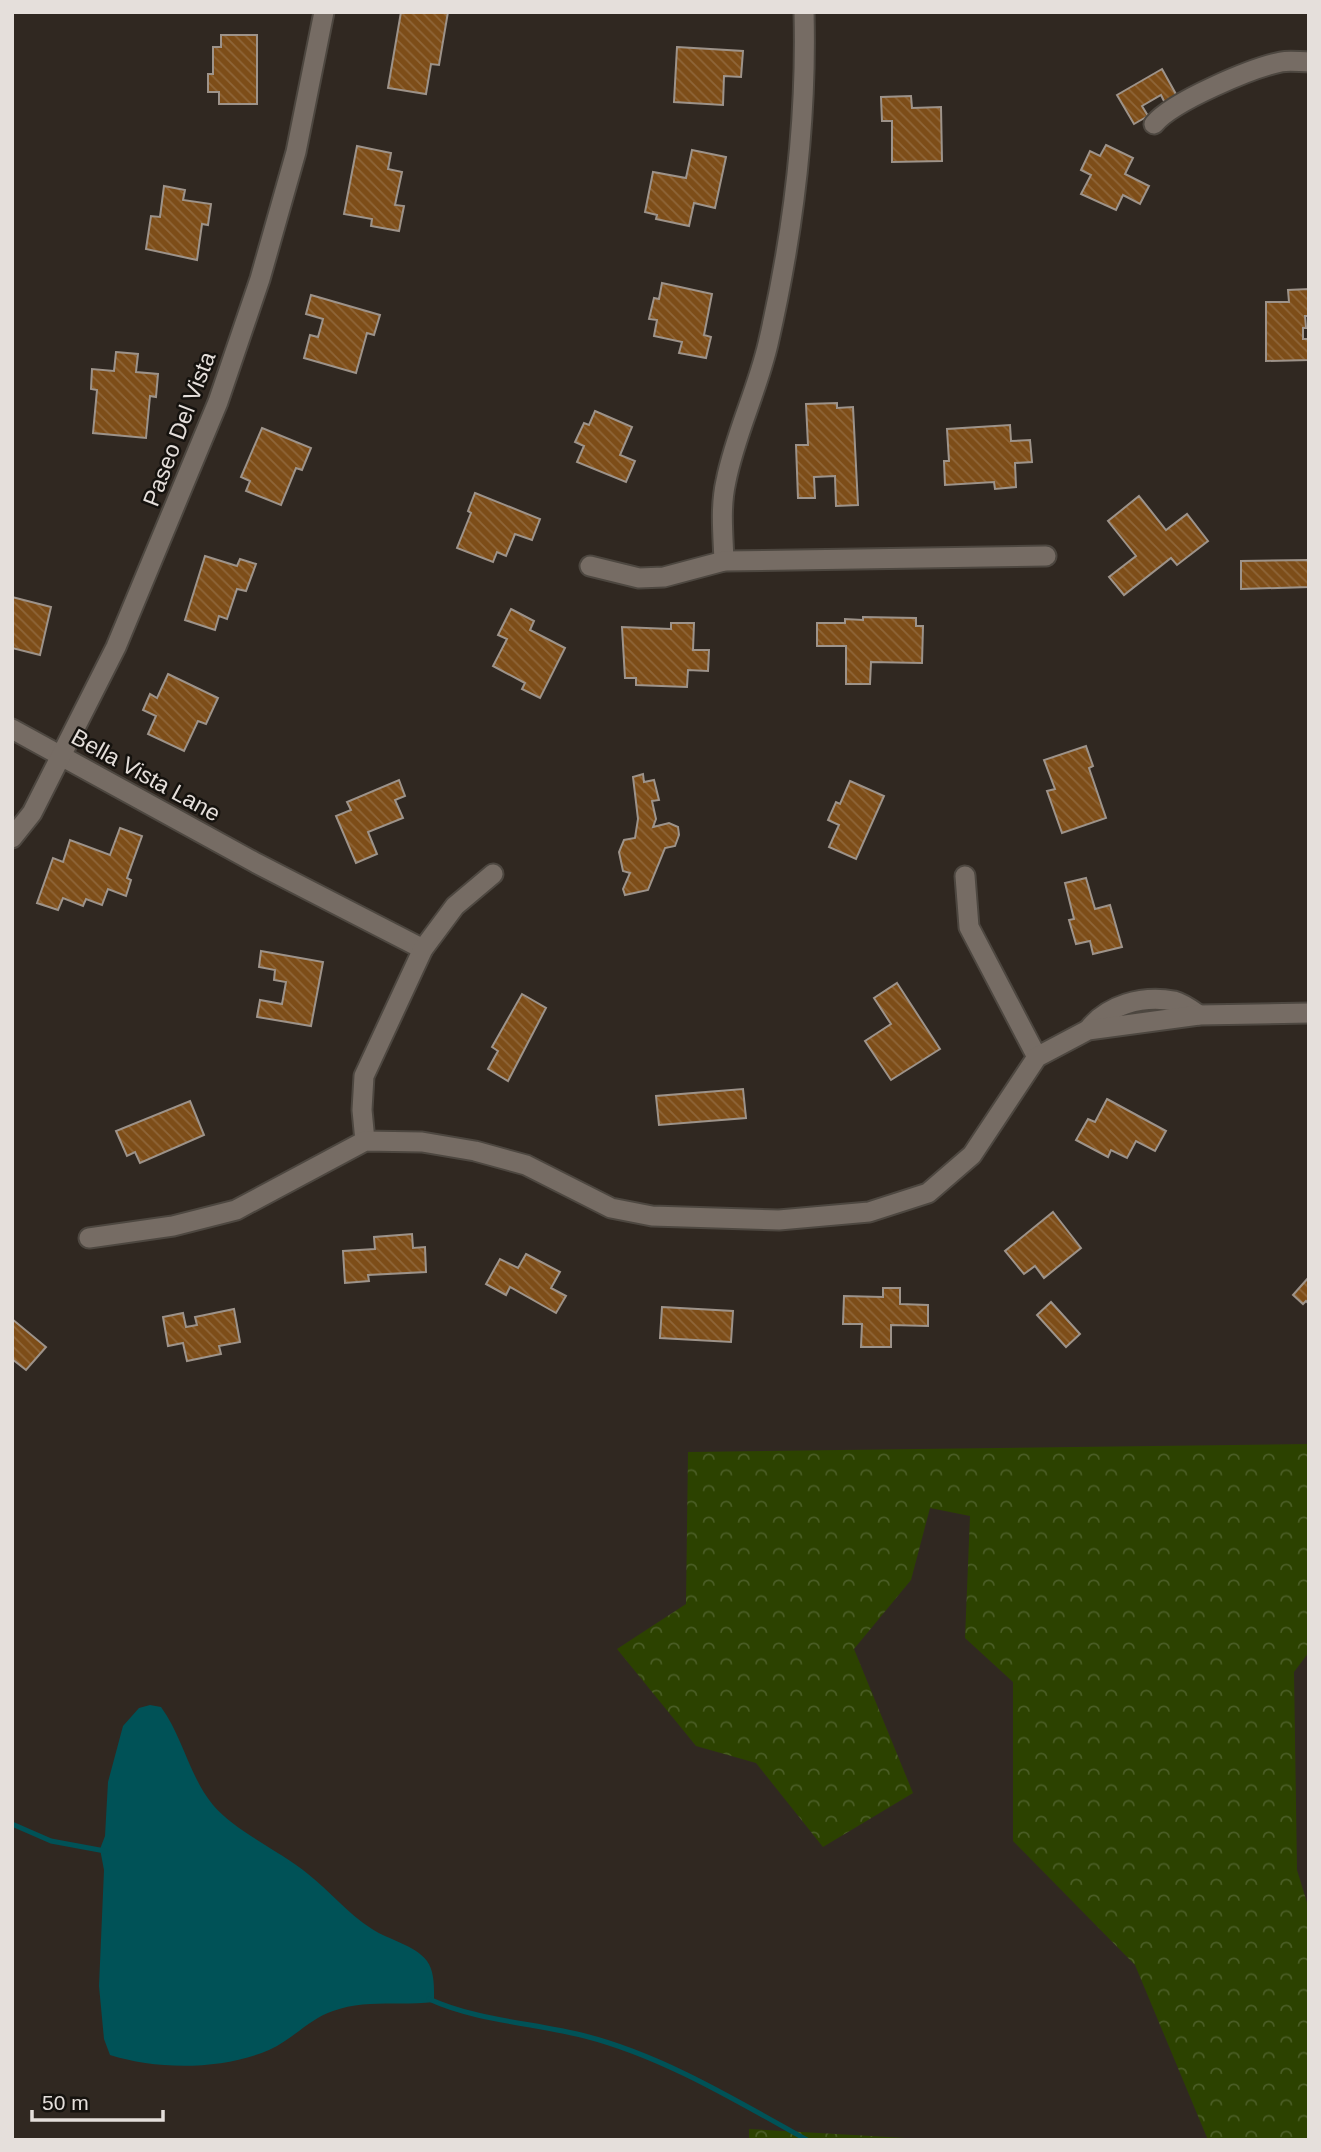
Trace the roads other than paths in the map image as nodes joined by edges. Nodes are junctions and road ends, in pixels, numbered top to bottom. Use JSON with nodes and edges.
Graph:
{"nodes":[{"id":1,"x":324,"y":12,"type":"edge"},
{"id":2,"x":804,"y":12,"type":"edge"},
{"id":3,"x":1309,"y":62,"type":"edge"},
{"id":4,"x":1154,"y":124,"type":"dead end"},
{"id":5,"x":1046,"y":556,"type":"dead end"},
{"id":6,"x":724,"y":561,"type":"junction"},
{"id":7,"x":590,"y":566,"type":"dead end"},
{"id":8,"x":12,"y":729,"type":"edge"},
{"id":9,"x":61,"y":756,"type":"junction"},
{"id":10,"x":12,"y":838,"type":"edge"},
{"id":11,"x":493,"y":874,"type":"dead end"},
{"id":12,"x":965,"y":876,"type":"dead end"},
{"id":13,"x":423,"y":949,"type":"junction"},
{"id":14,"x":1309,"y":1013,"type":"edge"},
{"id":15,"x":1037,"y":1057,"type":"junction"},
{"id":16,"x":365,"y":1141,"type":"junction"},
{"id":17,"x":89,"y":1238,"type":"dead end"}],
"edges":[{"from":1,"to":9,"type":"street","name":"Paseo Del Vista"},
{"from":2,"to":6,"type":"street"},
{"from":3,"to":4,"type":"street"},
{"from":5,"to":6,"type":"street"},
{"from":6,"to":7,"type":"street"},
{"from":8,"to":9,"type":"street","name":"Bella Vista Lane"},
{"from":9,"to":10,"type":"street","name":"Paseo Del Vista"},
{"from":9,"to":13,"type":"street","name":"Bella Vista Lane"},
{"from":11,"to":13,"type":"street"},
{"from":12,"to":15,"type":"street"},
{"from":13,"to":16,"type":"street"},
{"from":14,"to":15,"type":"street"},
{"from":15,"to":16,"type":"street"},
{"from":16,"to":17,"type":"street"}]}
